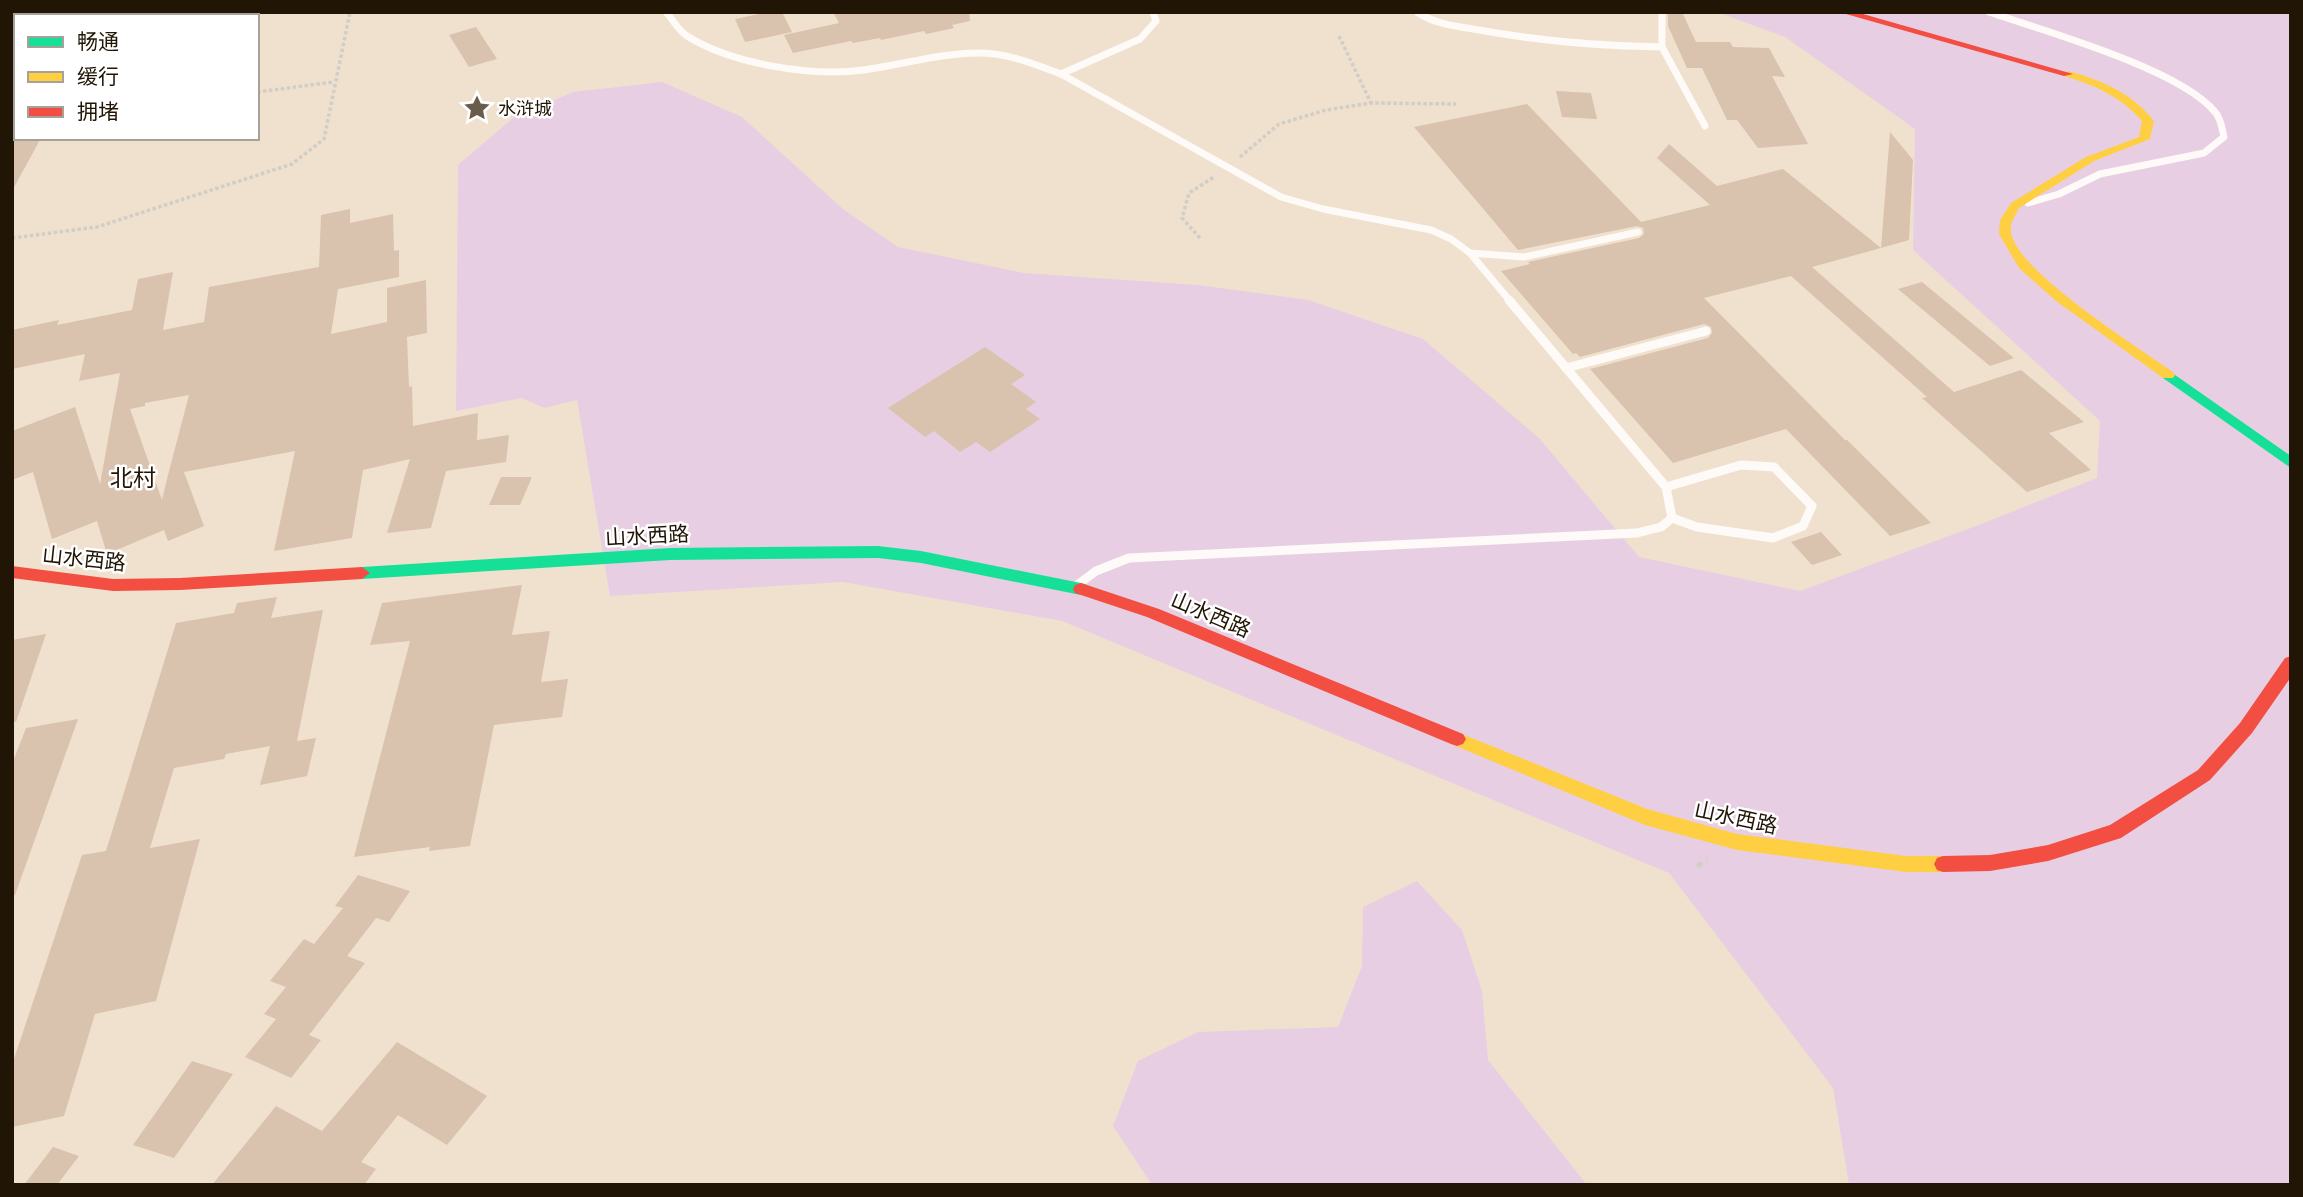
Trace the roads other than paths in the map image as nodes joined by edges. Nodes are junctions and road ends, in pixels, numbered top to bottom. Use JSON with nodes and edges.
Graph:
{"nodes":[{"id":1,"x":666,"y":12,"type":"edge"},
{"id":2,"x":1153,"y":12,"type":"edge"},
{"id":3,"x":1417,"y":12,"type":"edge"},
{"id":4,"x":1662,"y":12,"type":"edge"},
{"id":5,"x":1843,"y":12,"type":"edge"},
{"id":6,"x":1989,"y":12,"type":"edge"},
{"id":7,"x":1662,"y":47,"type":"junction"},
{"id":8,"x":1061,"y":74,"type":"junction"},
{"id":9,"x":1705,"y":126,"type":"dead end"},
{"id":10,"x":2015,"y":206,"type":"junction"},
{"id":11,"x":1638,"y":232,"type":"dead end"},
{"id":12,"x":1471,"y":253,"type":"junction"},
{"id":13,"x":1706,"y":331,"type":"dead end"},
{"id":14,"x":1566,"y":368,"type":"junction"},
{"id":15,"x":2291,"y":463,"type":"edge"},
{"id":16,"x":1666,"y":487,"type":"junction"},
{"id":17,"x":1672,"y":518,"type":"junction"},
{"id":18,"x":12,"y":572,"type":"edge"},
{"id":19,"x":1076,"y":587,"type":"junction"},
{"id":20,"x":2291,"y":663,"type":"edge"}],
"edges":[{"from":1,"to":8,"type":"lane"},
{"from":2,"to":8,"type":"lane"},
{"from":3,"to":7,"type":"lane"},
{"from":4,"to":7,"type":"lane"},
{"from":5,"to":10,"type":"street"},
{"from":6,"to":10,"type":"lane"},
{"from":7,"to":9,"type":"lane"},
{"from":8,"to":12,"type":"lane"},
{"from":10,"to":15,"type":"street"},
{"from":11,"to":12,"type":"lane"},
{"from":12,"to":14,"type":"lane"},
{"from":13,"to":14,"type":"lane"},
{"from":14,"to":16,"type":"lane"},
{"from":16,"to":17,"type":"lane"},
{"from":16,"to":17,"type":"lane"},
{"from":17,"to":19,"type":"lane"},
{"from":18,"to":19,"type":"street","name":"山水西路"},
{"from":19,"to":20,"type":"street","name":"山水西路"}]}
